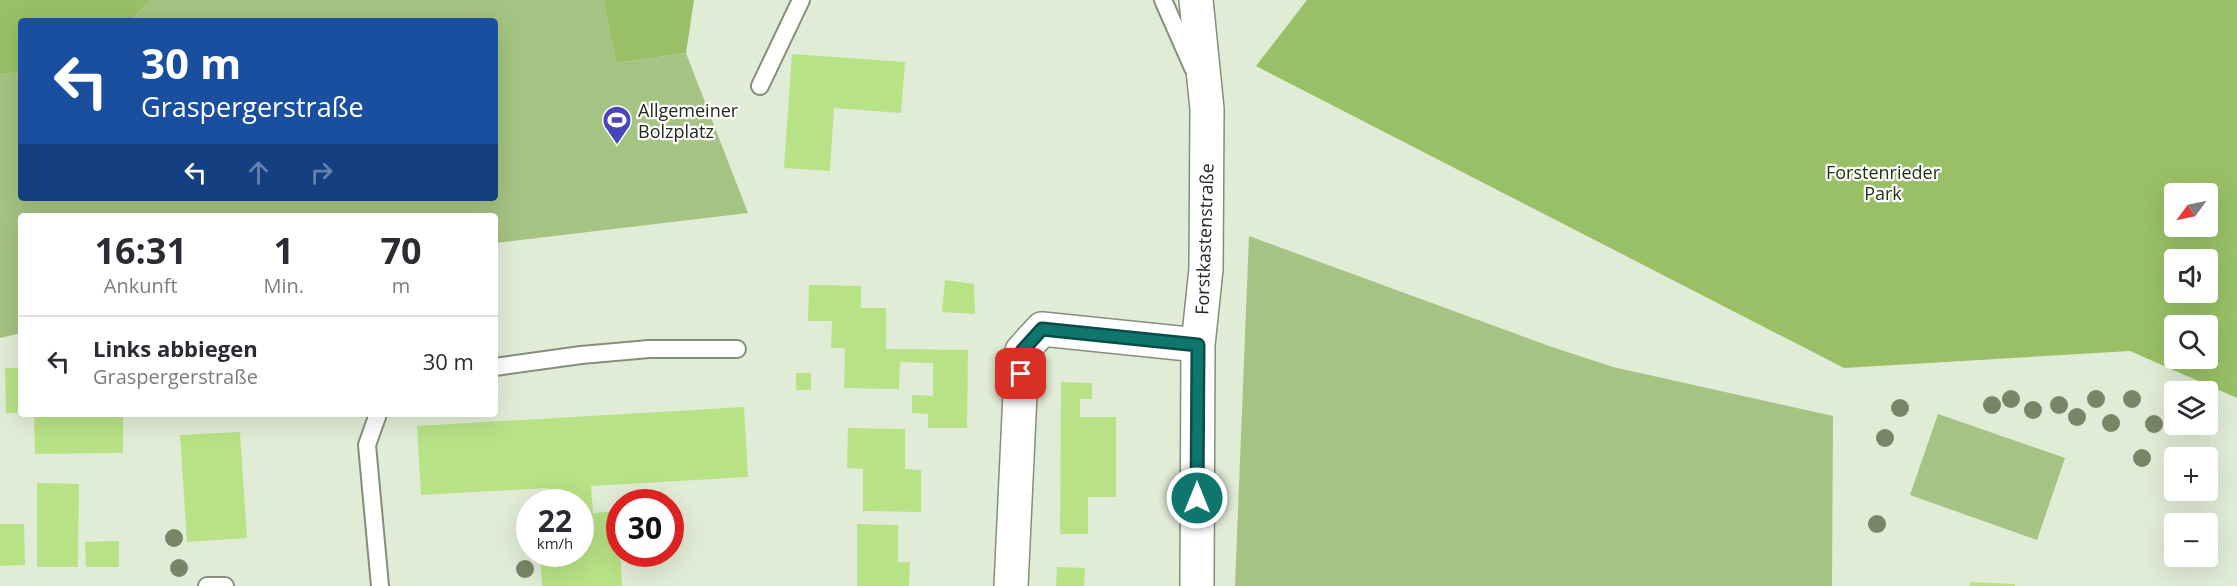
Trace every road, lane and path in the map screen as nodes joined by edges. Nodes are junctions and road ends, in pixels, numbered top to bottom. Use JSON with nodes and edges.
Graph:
{"nodes":[{"id":1,"x":801,"y":0,"type":"edge"},
{"id":2,"x":1163,"y":0,"type":"edge"},
{"id":3,"x":1196,"y":0,"type":"edge"},
{"id":4,"x":760,"y":86,"type":"dead end"},
{"id":5,"x":1205,"y":90,"type":"junction"},
{"id":6,"x":1198,"y":345,"type":"junction"},
{"id":7,"x":737,"y":349,"type":"dead end"},
{"id":8,"x":498,"y":367,"type":"edge"},
{"id":9,"x":377,"y":417,"type":"edge"},
{"id":10,"x":207,"y":586,"type":"edge"},
{"id":11,"x":225,"y":586,"type":"edge"},
{"id":12,"x":380,"y":586,"type":"edge"},
{"id":13,"x":1011,"y":586,"type":"edge"},
{"id":14,"x":1197,"y":586,"type":"edge"}],
"edges":[{"from":1,"to":4,"type":"lane"},
{"from":2,"to":5,"type":"lane"},
{"from":3,"to":5,"type":"street","name":"Forstkastenstraße"},
{"from":5,"to":6,"type":"street","name":"Forstkastenstraße"},
{"from":6,"to":13,"type":"street"},
{"from":6,"to":14,"type":"street","name":"Forstkastenstraße"},
{"from":7,"to":8,"type":"lane"},
{"from":9,"to":12,"type":"lane"},
{"from":10,"to":11,"type":"lane"}]}
